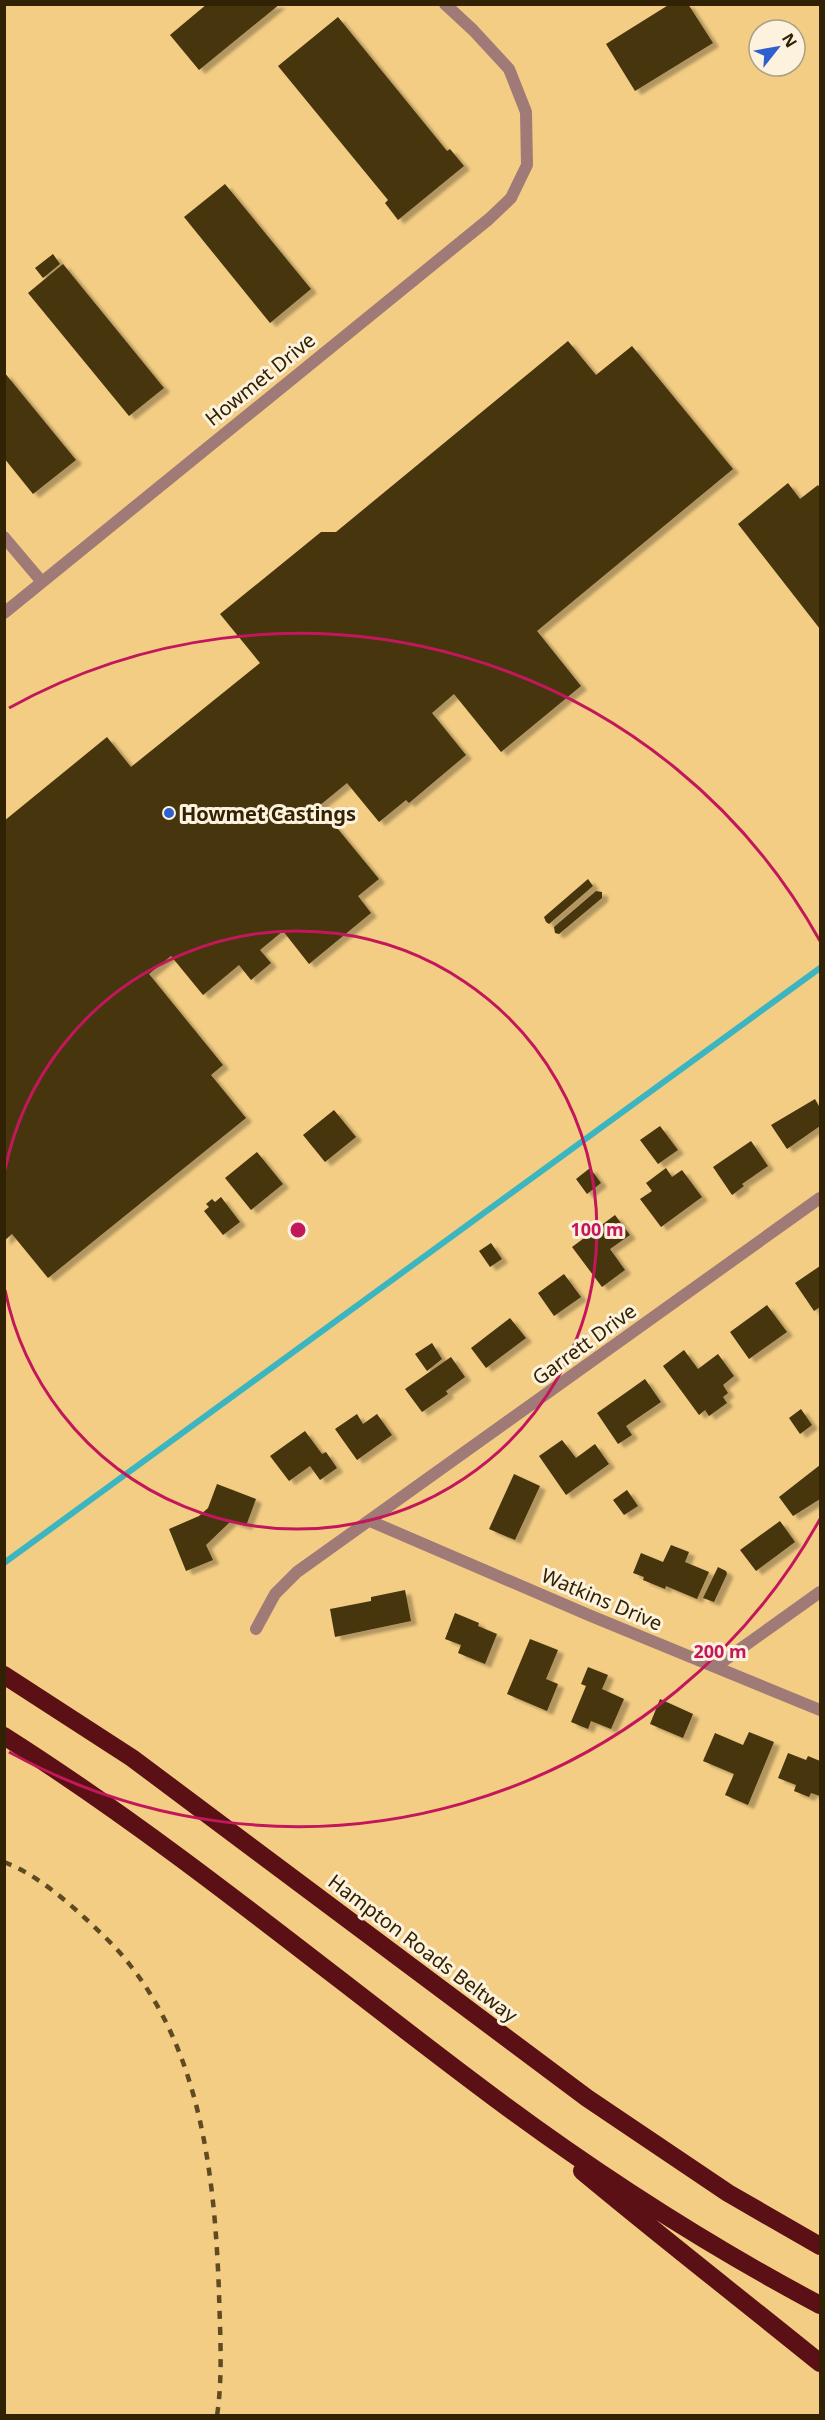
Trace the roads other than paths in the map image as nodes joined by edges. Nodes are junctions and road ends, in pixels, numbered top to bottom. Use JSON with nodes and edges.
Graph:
{"nodes":[{"id":1,"x":445,"y":4,"type":"edge"},
{"id":2,"x":4,"y":537,"type":"edge"},
{"id":3,"x":42,"y":582,"type":"junction"},
{"id":4,"x":4,"y":613,"type":"edge"},
{"id":5,"x":820,"y":1198,"type":"edge"},
{"id":6,"x":370,"y":1521,"type":"junction"},
{"id":7,"x":820,"y":1592,"type":"edge"},
{"id":8,"x":256,"y":1629,"type":"dead end"},
{"id":9,"x":715,"y":1667,"type":"junction"},
{"id":10,"x":4,"y":1675,"type":"edge"},
{"id":11,"x":820,"y":1710,"type":"edge"},
{"id":12,"x":4,"y":1736,"type":"edge"},
{"id":13,"x":498,"y":2100,"type":"junction"},
{"id":14,"x":820,"y":2246,"type":"edge"},
{"id":15,"x":820,"y":2306,"type":"edge"},
{"id":16,"x":820,"y":2363,"type":"edge"}],
"edges":[{"from":1,"to":3,"type":"street","name":"Howmet Drive"},
{"from":2,"to":3,"type":"street"},
{"from":3,"to":4,"type":"street","name":"Howmet Drive"},
{"from":5,"to":6,"type":"street","name":"Garrett Drive"},
{"from":6,"to":8,"type":"street","name":"Garrett Drive"},
{"from":6,"to":9,"type":"street","name":"Watkins Drive"},
{"from":7,"to":9,"type":"street"},
{"from":9,"to":11,"type":"street","name":"Watkins Drive"},
{"from":10,"to":14,"type":"highway","name":"Hampton Roads Beltway"},
{"from":12,"to":13,"type":"highway"},
{"from":13,"to":15,"type":"highway"},
{"from":13,"to":16,"type":"highway"}]}
